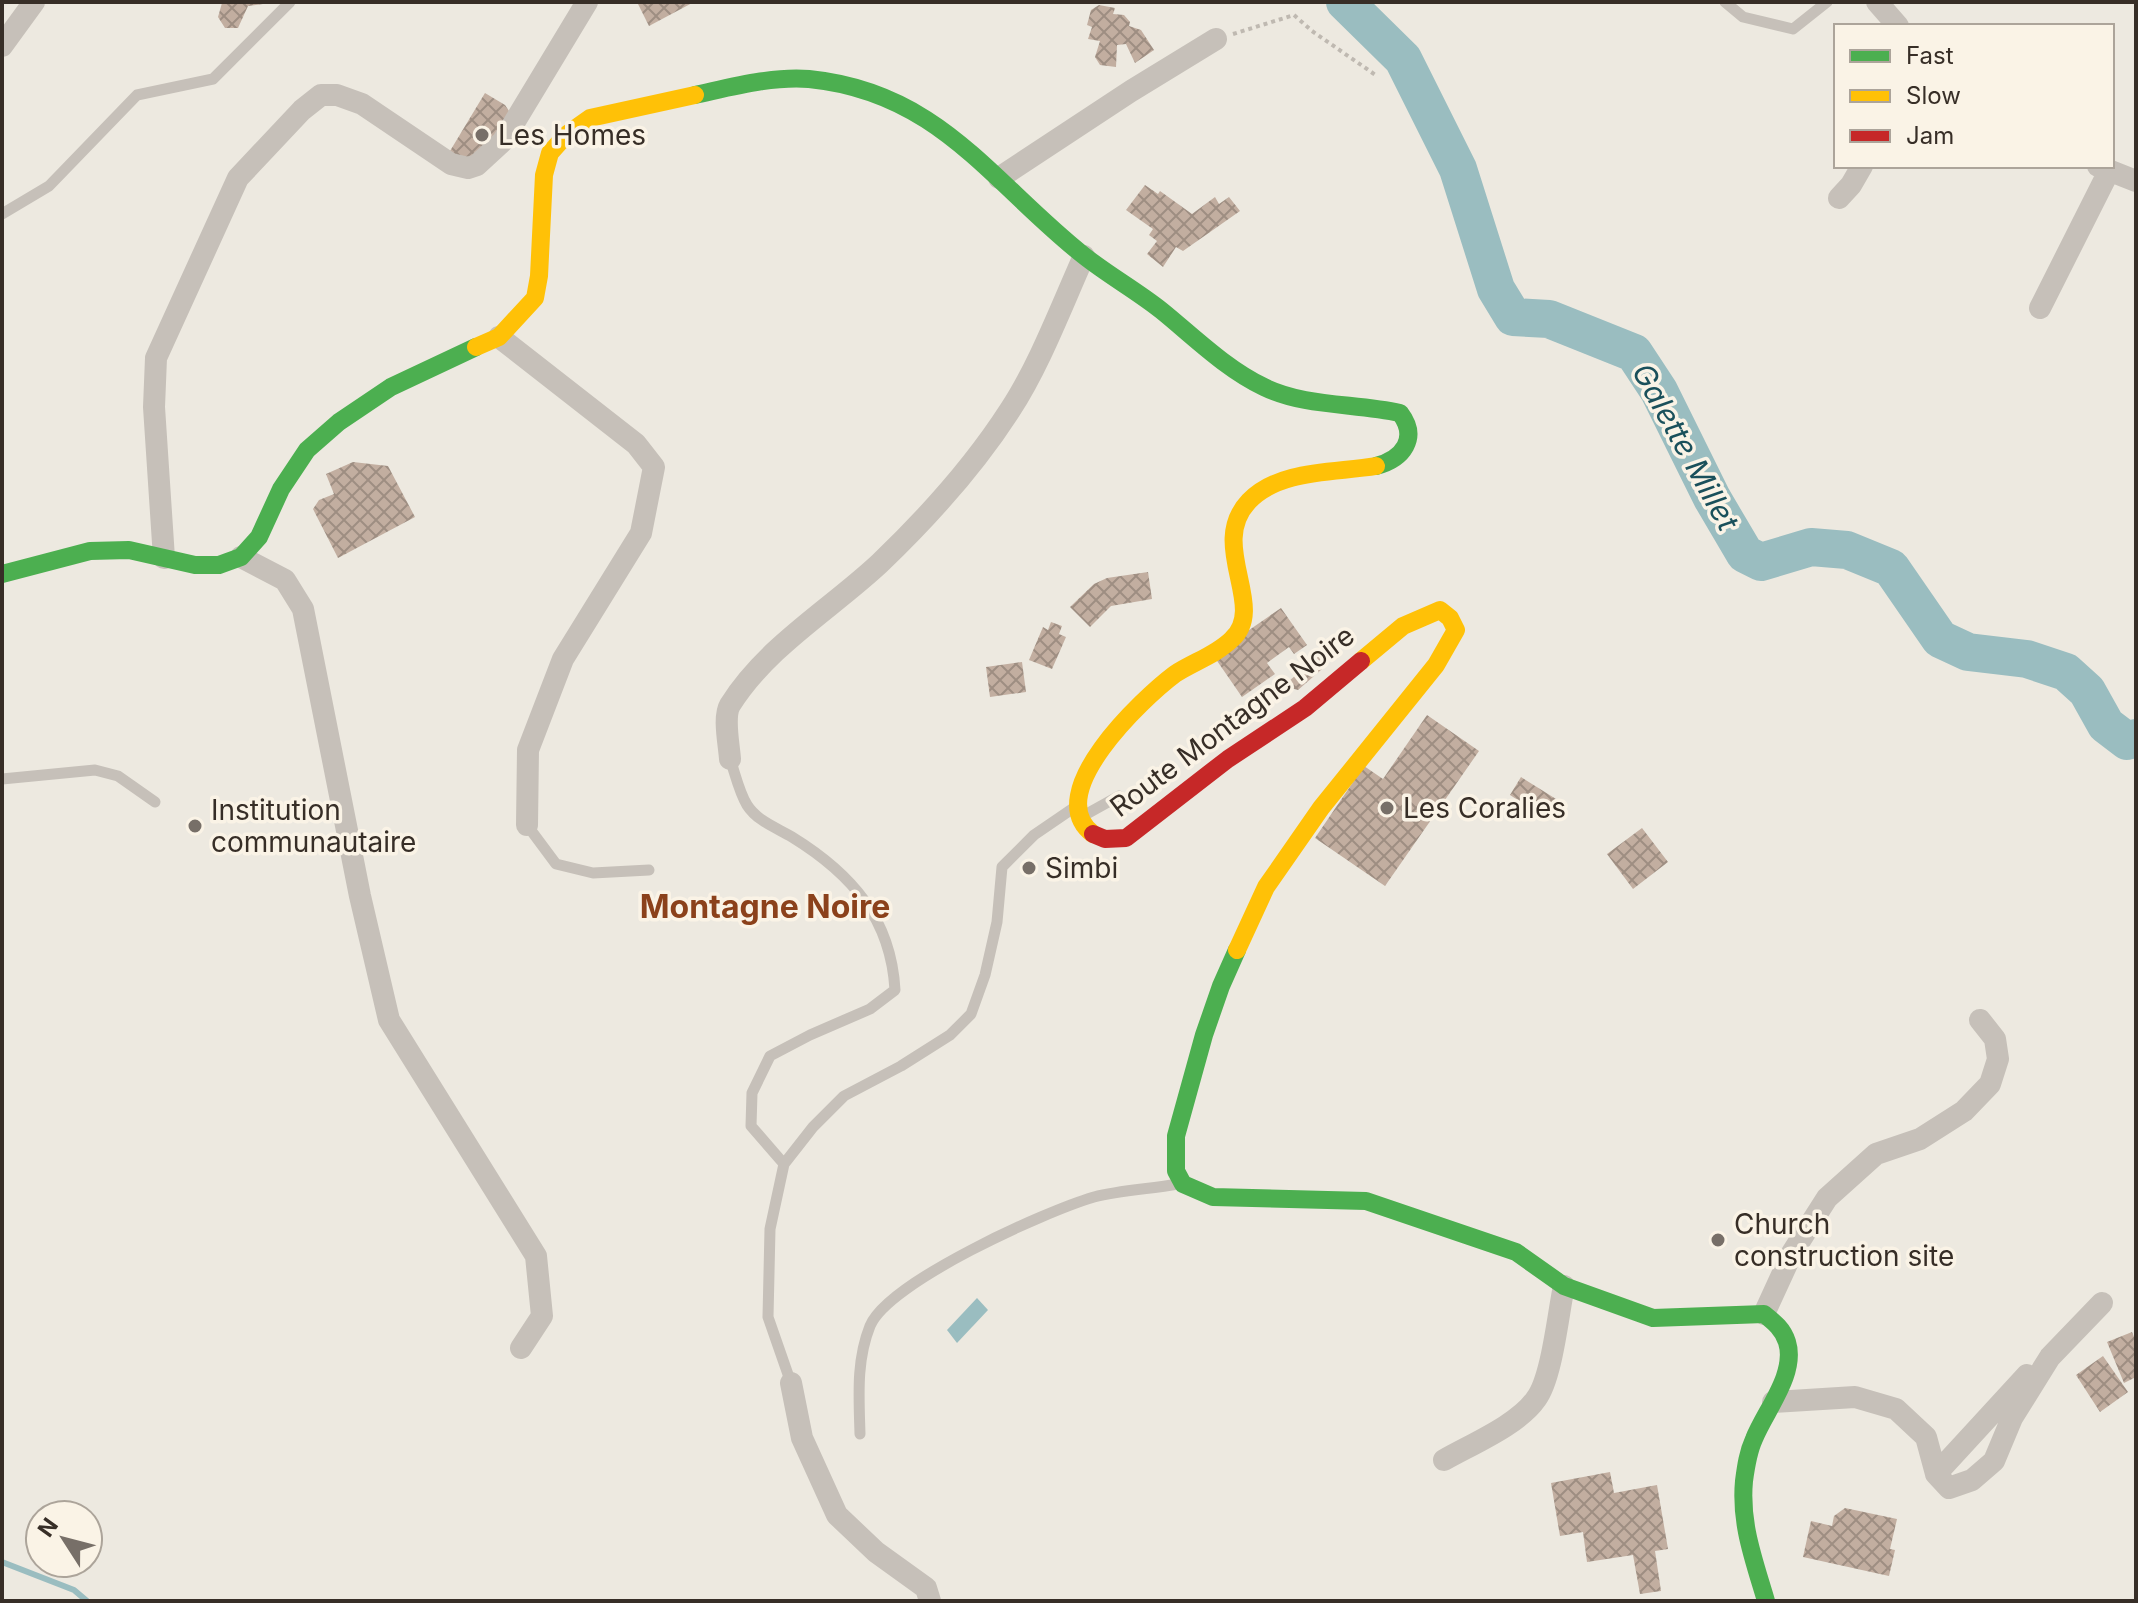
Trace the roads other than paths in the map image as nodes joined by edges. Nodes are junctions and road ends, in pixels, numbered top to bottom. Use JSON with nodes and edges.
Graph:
{"nodes":[{"id":1,"x":34,"y":2,"type":"edge"},
{"id":2,"x":290,"y":2,"type":"edge"},
{"id":3,"x":587,"y":2,"type":"edge"},
{"id":4,"x":1725,"y":2,"type":"edge"},
{"id":5,"x":1827,"y":2,"type":"edge"},
{"id":6,"x":1877,"y":2,"type":"edge"},
{"id":7,"x":1896,"y":24,"type":"edge"},
{"id":8,"x":1216,"y":39,"type":"road end"},
{"id":9,"x":2,"y":46,"type":"edge"},
{"id":10,"x":1861,"y":168,"type":"edge"},
{"id":11,"x":2103,"y":168,"type":"edge"},
{"id":12,"x":999,"y":178,"type":"junction"},
{"id":13,"x":2136,"y":181,"type":"edge"},
{"id":14,"x":1839,"y":198,"type":"dead end"},
{"id":15,"x":2,"y":214,"type":"edge"},
{"id":16,"x":1084,"y":256,"type":"junction"},
{"id":17,"x":2040,"y":308,"type":"dead end"},
{"id":18,"x":499,"y":337,"type":"junction"},
{"id":19,"x":241,"y":557,"type":"junction"},
{"id":20,"x":164,"y":558,"type":"junction"},
{"id":21,"x":2,"y":574,"type":"edge"},
{"id":22,"x":730,"y":759,"type":"joint"},
{"id":23,"x":2,"y":779,"type":"edge"},
{"id":24,"x":1119,"y":796,"type":"dead end"},
{"id":25,"x":1074,"y":800,"type":"junction"},
{"id":26,"x":155,"y":802,"type":"dead end"},
{"id":27,"x":527,"y":825,"type":"joint"},
{"id":28,"x":649,"y":870,"type":"dead end"},
{"id":29,"x":1980,"y":1020,"type":"dead end"},
{"id":30,"x":784,"y":1164,"type":"junction"},
{"id":31,"x":1183,"y":1184,"type":"junction"},
{"id":32,"x":1564,"y":1286,"type":"junction"},
{"id":33,"x":2102,"y":1303,"type":"dead end"},
{"id":34,"x":1764,"y":1314,"type":"junction"},
{"id":35,"x":521,"y":1348,"type":"dead end"},
{"id":36,"x":2030,"y":1371,"type":"dead end"},
{"id":37,"x":791,"y":1383,"type":"joint"},
{"id":38,"x":1773,"y":1402,"type":"junction"},
{"id":39,"x":860,"y":1434,"type":"dead end"},
{"id":40,"x":1444,"y":1460,"type":"dead end"},
{"id":41,"x":1936,"y":1474,"type":"junction"},
{"id":42,"x":930,"y":1601,"type":"edge"},
{"id":43,"x":1766,"y":1601,"type":"edge"}],
"edges":[{"from":1,"to":9,"type":"street"},
{"from":2,"to":15,"type":"lane"},
{"from":3,"to":20,"type":"street"},
{"from":4,"to":5,"type":"lane"},
{"from":6,"to":7,"type":"street"},
{"from":8,"to":12,"type":"street"},
{"from":10,"to":14,"type":"street"},
{"from":11,"to":13,"type":"street"},
{"from":11,"to":17,"type":"street"},
{"from":12,"to":16,"type":"street","name":"Route Montagne Noire"},
{"from":12,"to":18,"type":"street","name":"Route Montagne Noire"},
{"from":16,"to":22,"type":"street"},
{"from":16,"to":25,"type":"street","name":"Route Montagne Noire"},
{"from":18,"to":19,"type":"street","name":"Route Montagne Noire"},
{"from":18,"to":27,"type":"street"},
{"from":19,"to":20,"type":"street"},
{"from":19,"to":35,"type":"street"},
{"from":20,"to":21,"type":"street"},
{"from":22,"to":30,"type":"lane"},
{"from":23,"to":26,"type":"lane"},
{"from":24,"to":25,"type":"lane"},
{"from":25,"to":30,"type":"lane"},
{"from":25,"to":31,"type":"street","name":"Route Montagne Noire"},
{"from":27,"to":28,"type":"lane"},
{"from":29,"to":34,"type":"street"},
{"from":30,"to":37,"type":"lane"},
{"from":31,"to":32,"type":"street"},
{"from":31,"to":39,"type":"lane"},
{"from":32,"to":34,"type":"street"},
{"from":32,"to":40,"type":"street"},
{"from":33,"to":41,"type":"street"},
{"from":34,"to":38,"type":"street"},
{"from":36,"to":41,"type":"street"},
{"from":37,"to":42,"type":"street"},
{"from":38,"to":41,"type":"street"},
{"from":38,"to":43,"type":"street"}]}
